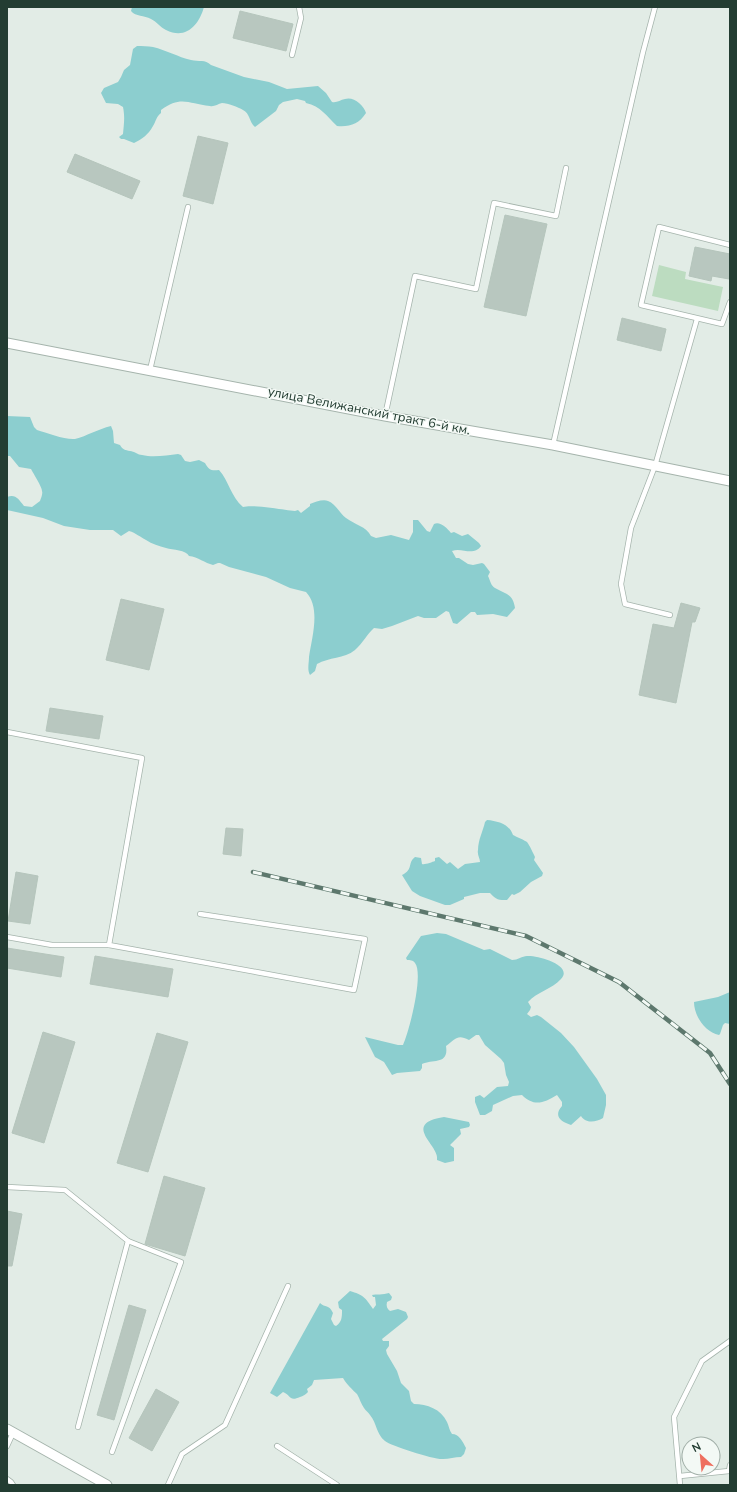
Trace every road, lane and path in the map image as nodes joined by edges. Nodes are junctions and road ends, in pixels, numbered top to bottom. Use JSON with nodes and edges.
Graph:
{"nodes":[{"id":1,"x":299,"y":7,"type":"edge"},
{"id":2,"x":655,"y":7,"type":"edge"},
{"id":3,"x":292,"y":55,"type":"dead end"},
{"id":4,"x":566,"y":168,"type":"dead end"},
{"id":5,"x":188,"y":207,"type":"dead end"},
{"id":6,"x":730,"y":245,"type":"edge"},
{"id":7,"x":730,"y":302,"type":"edge"},
{"id":8,"x":697,"y":319,"type":"junction"},
{"id":9,"x":7,"y":342,"type":"edge"},
{"id":10,"x":150,"y":370,"type":"junction"},
{"id":11,"x":385,"y":416,"type":"junction"},
{"id":12,"x":553,"y":445,"type":"junction"},
{"id":13,"x":655,"y":466,"type":"junction"},
{"id":14,"x":730,"y":481,"type":"edge"},
{"id":15,"x":670,"y":615,"type":"dead end"},
{"id":16,"x":7,"y":732,"type":"edge"},
{"id":17,"x":200,"y":914,"type":"dead end"},
{"id":18,"x":7,"y":937,"type":"edge"},
{"id":19,"x":109,"y":945,"type":"junction"},
{"id":20,"x":7,"y":1187,"type":"edge"},
{"id":21,"x":128,"y":1241,"type":"junction"},
{"id":22,"x":288,"y":1286,"type":"dead end"},
{"id":23,"x":730,"y":1341,"type":"edge"},
{"id":24,"x":78,"y":1427,"type":"dead end"},
{"id":25,"x":10,"y":1431,"type":"edge"},
{"id":26,"x":7,"y":1446,"type":"edge"},
{"id":27,"x":277,"y":1446,"type":"dead end"},
{"id":28,"x":112,"y":1452,"type":"dead end"},
{"id":29,"x":730,"y":1466,"type":"edge"},
{"id":30,"x":680,"y":1476,"type":"junction"},
{"id":31,"x":7,"y":1479,"type":"edge"},
{"id":32,"x":13,"y":1485,"type":"edge"},
{"id":33,"x":107,"y":1485,"type":"edge"},
{"id":34,"x":168,"y":1485,"type":"edge"},
{"id":35,"x":337,"y":1485,"type":"edge"},
{"id":36,"x":680,"y":1485,"type":"edge"}],
"edges":[{"from":1,"to":3,"type":"lane"},
{"from":2,"to":12,"type":"lane"},
{"from":4,"to":11,"type":"lane"},
{"from":5,"to":10,"type":"lane"},
{"from":6,"to":8,"type":"lane"},
{"from":7,"to":8,"type":"lane"},
{"from":8,"to":13,"type":"lane"},
{"from":9,"to":10,"type":"street","name":"улица Велижанский тракт 6-й км."},
{"from":10,"to":11,"type":"street","name":"улица Велижанский тракт 6-й км."},
{"from":11,"to":12,"type":"street","name":"улица Велижанский тракт 6-й км."},
{"from":12,"to":13,"type":"street","name":"улица Велижанский тракт 6-й км."},
{"from":13,"to":14,"type":"street","name":"улица Велижанский тракт 6-й км."},
{"from":13,"to":15,"type":"lane"},
{"from":16,"to":19,"type":"lane"},
{"from":17,"to":19,"type":"lane"},
{"from":18,"to":19,"type":"lane"},
{"from":20,"to":21,"type":"lane"},
{"from":21,"to":24,"type":"lane"},
{"from":21,"to":28,"type":"lane"},
{"from":22,"to":34,"type":"lane"},
{"from":23,"to":30,"type":"lane"},
{"from":25,"to":26,"type":"lane"},
{"from":25,"to":33,"type":"street"},
{"from":27,"to":35,"type":"lane"},
{"from":29,"to":30,"type":"lane"},
{"from":30,"to":36,"type":"lane"},
{"from":31,"to":32,"type":"lane"}]}
